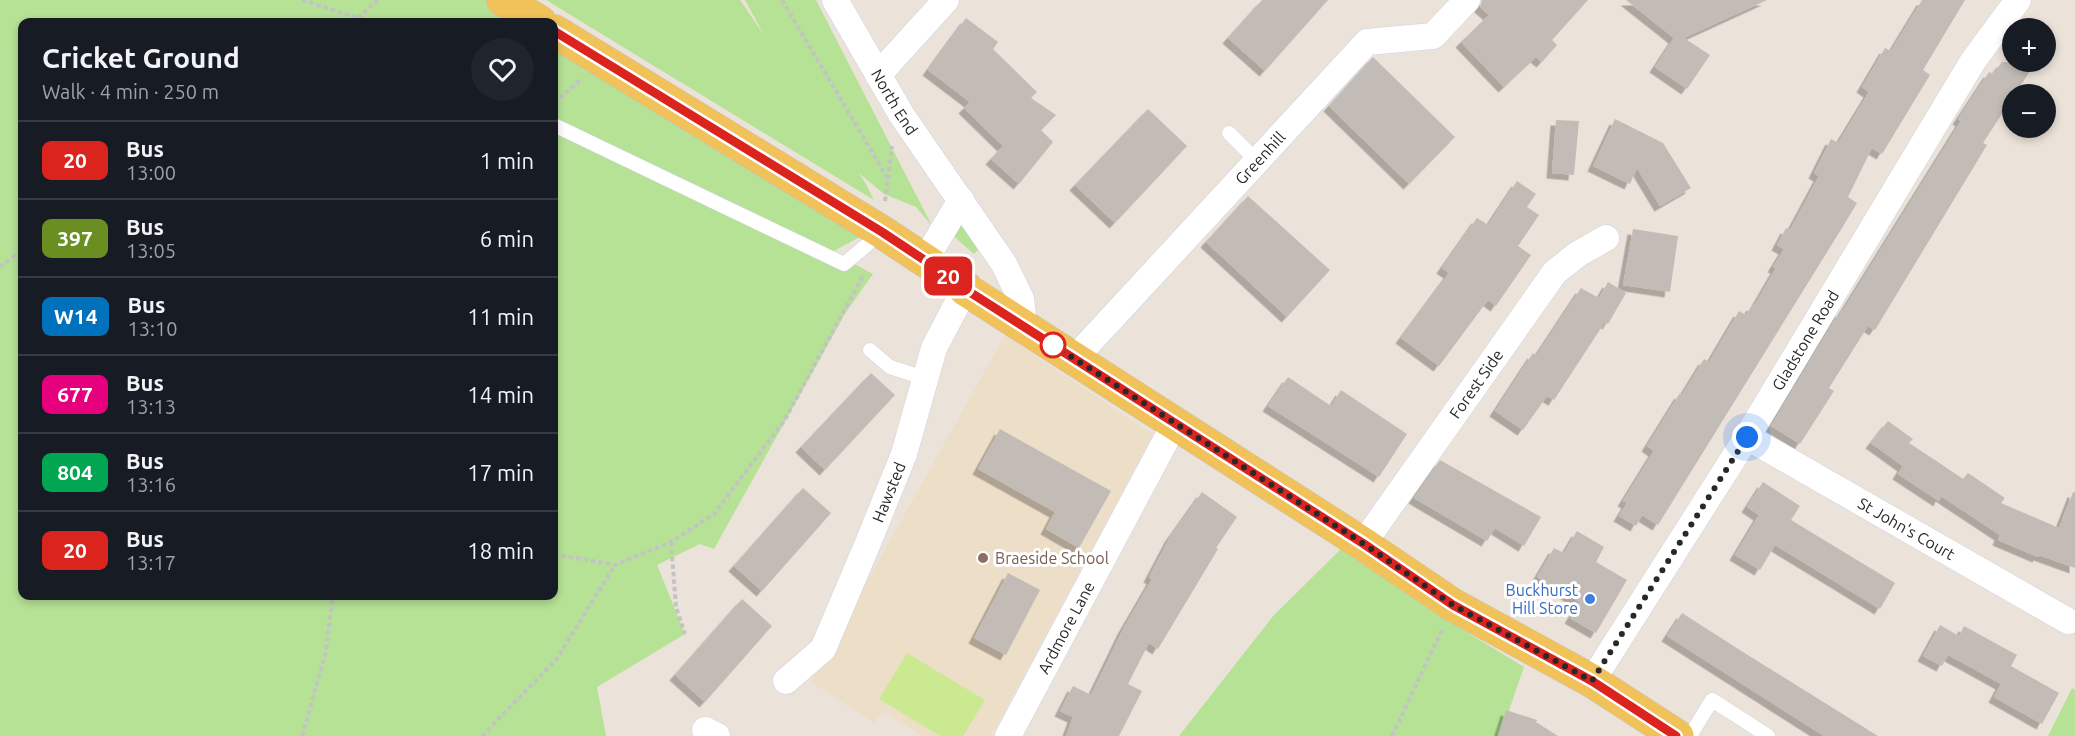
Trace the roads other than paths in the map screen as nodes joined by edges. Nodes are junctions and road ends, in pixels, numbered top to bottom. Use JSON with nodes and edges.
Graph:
{"nodes":[{"id":1,"x":503,"y":0,"type":"edge"},
{"id":2,"x":835,"y":0,"type":"edge"},
{"id":3,"x":946,"y":0,"type":"edge"},
{"id":4,"x":1467,"y":0,"type":"edge"},
{"id":5,"x":2018,"y":0,"type":"edge"},
{"id":6,"x":533,"y":18,"type":"edge"},
{"id":7,"x":558,"y":33,"type":"edge"},
{"id":8,"x":878,"y":75,"type":"junction"},
{"id":9,"x":558,"y":128,"type":"edge"},
{"id":10,"x":1229,"y":133,"type":"dead end"},
{"id":11,"x":1257,"y":161,"type":"junction"},
{"id":12,"x":962,"y":200,"type":"junction"},
{"id":13,"x":883,"y":218,"type":"junction"},
{"id":14,"x":1606,"y":238,"type":"dead end"},
{"id":15,"x":925,"y":260,"type":"junction"},
{"id":16,"x":965,"y":289,"type":"junction"},
{"id":17,"x":1018,"y":322,"type":"junction"},
{"id":18,"x":870,"y":350,"type":"dead end"},
{"id":19,"x":1074,"y":359,"type":"junction"},
{"id":20,"x":924,"y":378,"type":"junction"},
{"id":21,"x":1174,"y":424,"type":"junction"},
{"id":22,"x":1747,"y":437,"type":"junction"},
{"id":23,"x":1364,"y":544,"type":"junction"},
{"id":24,"x":2068,"y":621,"type":"dead end"},
{"id":25,"x":786,"y":681,"type":"dead end"},
{"id":26,"x":1592,"y":681,"type":"junction"},
{"id":27,"x":1008,"y":736,"type":"edge"},
{"id":28,"x":1677,"y":736,"type":"edge"},
{"id":29,"x":1690,"y":736,"type":"edge"},
{"id":30,"x":1768,"y":736,"type":"edge"}],
"edges":[{"from":1,"to":6,"type":"main road"},
{"from":2,"to":8,"type":"street","name":"North End"},
{"from":3,"to":8,"type":"street"},
{"from":4,"to":11,"type":"street","name":"Greenhill"},
{"from":5,"to":22,"type":"street","name":"Gladstone Road"},
{"from":7,"to":13,"type":"main road"},
{"from":8,"to":12,"type":"street","name":"North End"},
{"from":9,"to":13,"type":"lane"},
{"from":10,"to":11,"type":"lane"},
{"from":11,"to":19,"type":"street","name":"Greenhill"},
{"from":12,"to":15,"type":"street"},
{"from":12,"to":17,"type":"street","name":"North End"},
{"from":13,"to":15,"type":"main road"},
{"from":14,"to":23,"type":"street","name":"Forest Side"},
{"from":15,"to":16,"type":"main road"},
{"from":16,"to":17,"type":"main road"},
{"from":16,"to":20,"type":"street","name":"Hawsted"},
{"from":17,"to":19,"type":"main road"},
{"from":18,"to":20,"type":"lane"},
{"from":19,"to":21,"type":"main road"},
{"from":20,"to":25,"type":"street","name":"Hawsted"},
{"from":21,"to":23,"type":"main road"},
{"from":21,"to":27,"type":"street","name":"Ardmore Lane"},
{"from":22,"to":24,"type":"street","name":"St John's Court"},
{"from":22,"to":26,"type":"street","name":"Gladstone Road"},
{"from":23,"to":26,"type":"main road"},
{"from":26,"to":28,"type":"main road"},
{"from":29,"to":30,"type":"lane"}]}
